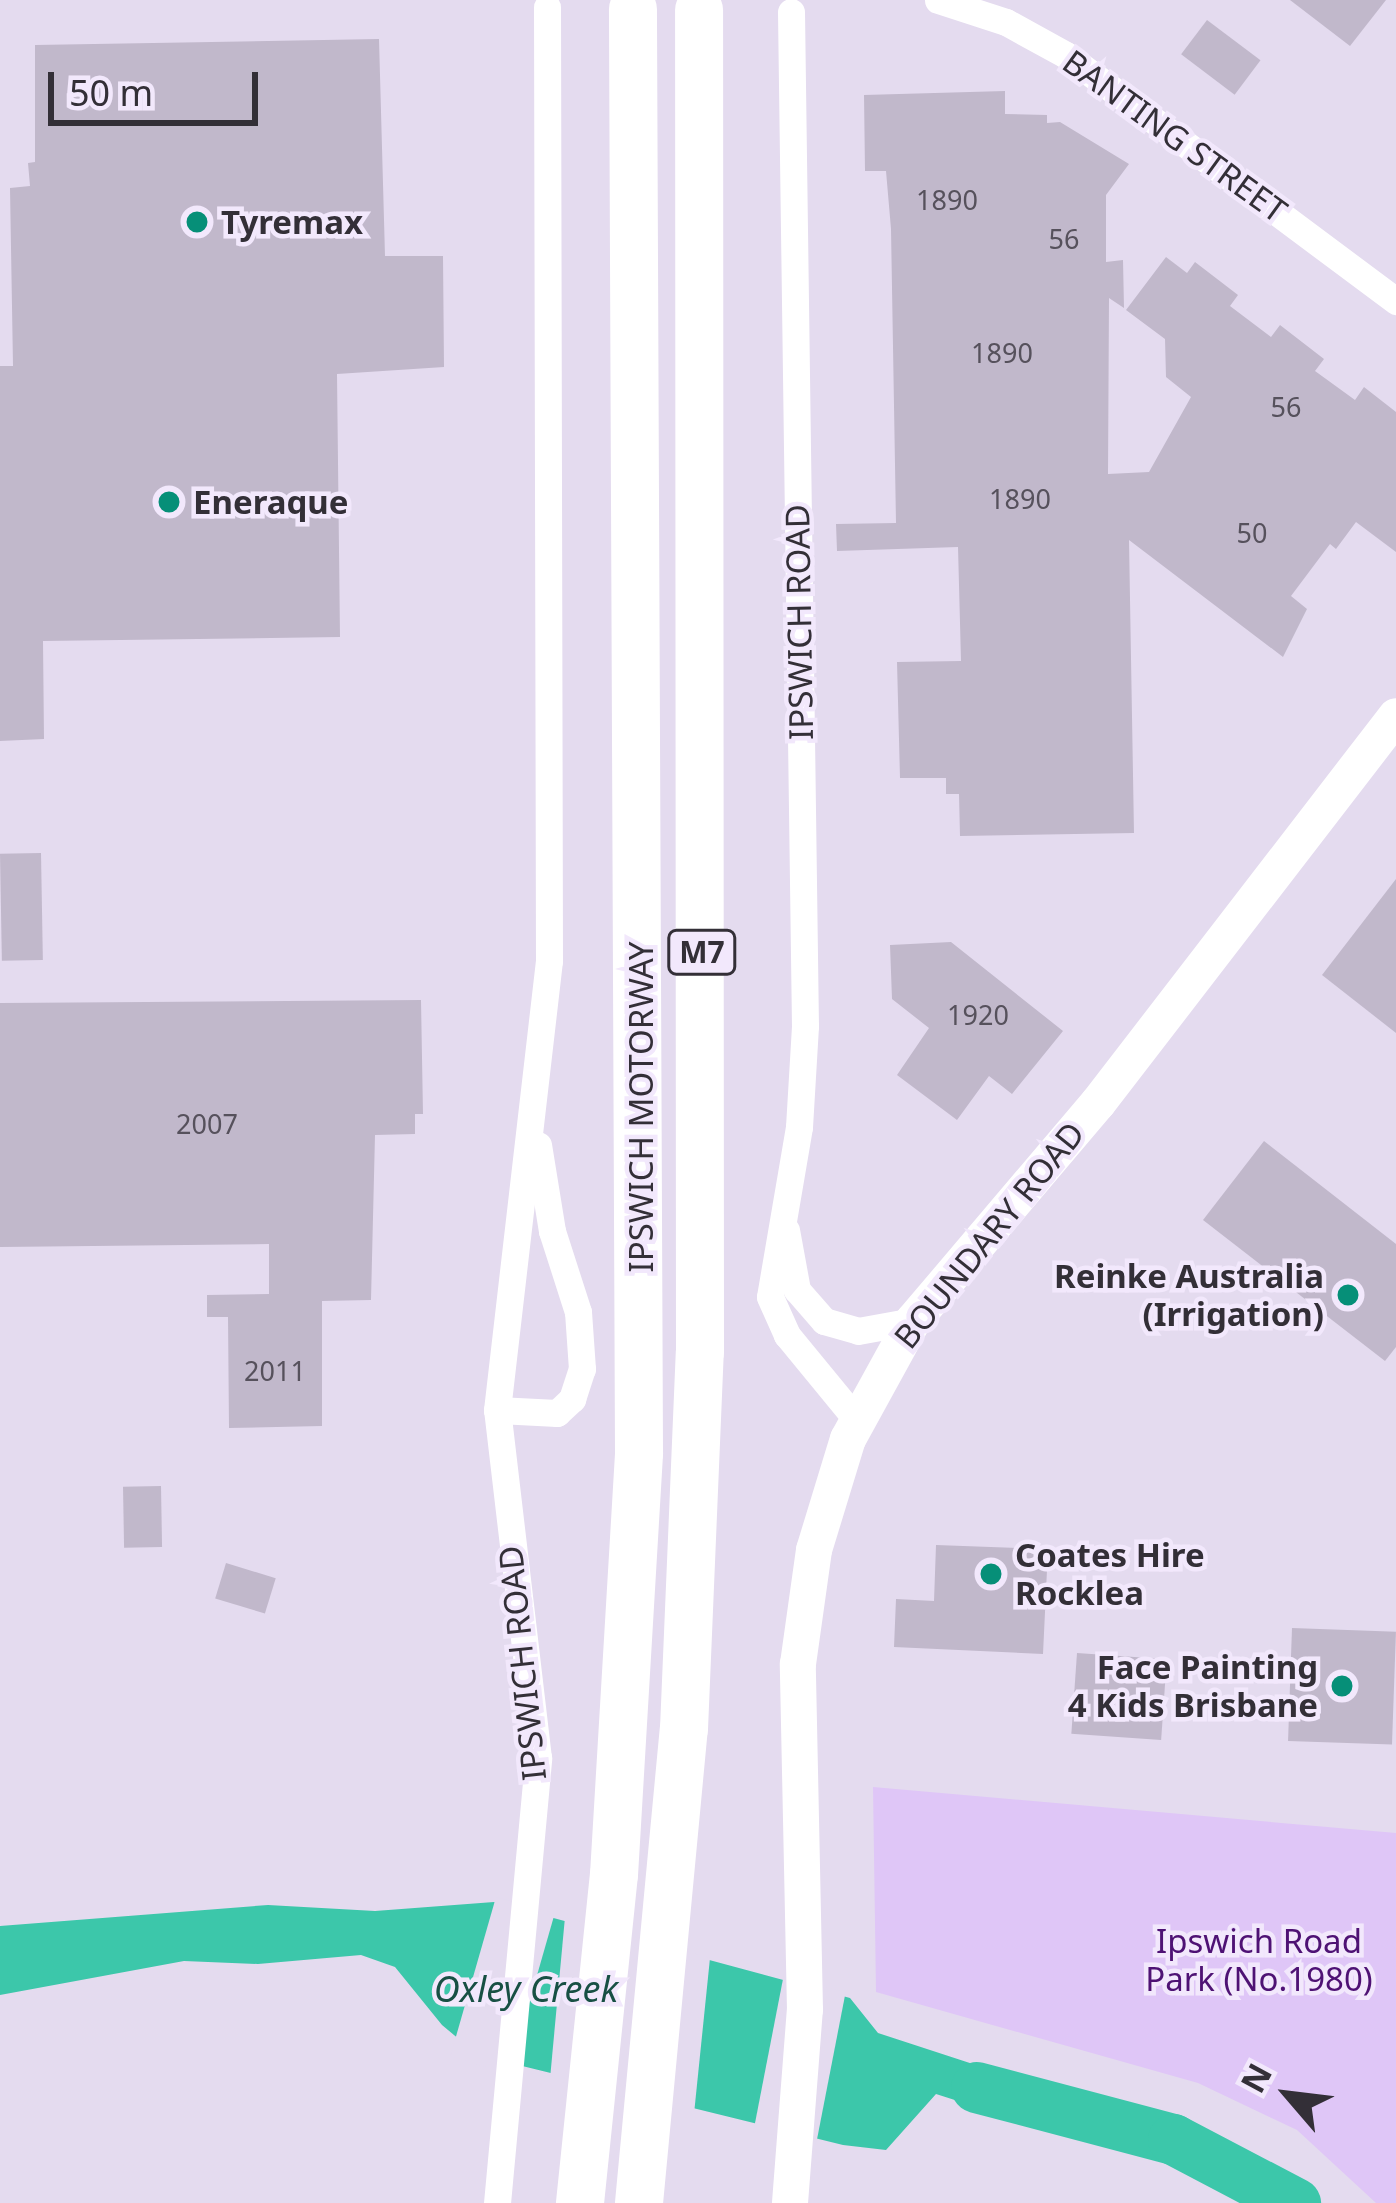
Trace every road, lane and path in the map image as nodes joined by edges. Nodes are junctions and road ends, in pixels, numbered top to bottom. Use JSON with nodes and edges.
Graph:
{"nodes":[{"id":1,"x":938,"y":0,"type":"edge"},
{"id":2,"x":547,"y":7,"type":"dead end"},
{"id":3,"x":633,"y":9,"type":"dead end"},
{"id":4,"x":699,"y":10,"type":"dead end"},
{"id":5,"x":791,"y":12,"type":"dead end"},
{"id":6,"x":1396,"y":301,"type":"edge"},
{"id":7,"x":1396,"y":716,"type":"edge"},
{"id":8,"x":535,"y":1127,"type":"junction"},
{"id":9,"x":786,"y":1230,"type":"junction"},
{"id":10,"x":913,"y":1321,"type":"junction"},
{"id":11,"x":497,"y":1409,"type":"junction"},
{"id":12,"x":856,"y":1419,"type":"junction"},
{"id":13,"x":792,"y":2196,"type":"edge"},
{"id":14,"x":497,"y":2203,"type":"edge"},
{"id":15,"x":580,"y":2203,"type":"edge"},
{"id":16,"x":639,"y":2203,"type":"edge"}],
"edges":[{"from":1,"to":6,"type":"street","name":"BANTING STREET"},
{"from":2,"to":8,"type":"street","name":"IPSWICH ROAD"},
{"from":3,"to":15,"type":"highway","name":"IPSWICH MOTORWAY","number":"M7"},
{"from":4,"to":16,"type":"highway","name":"IPSWICH MOTORWAY","number":"M7"},
{"from":5,"to":9,"type":"street","name":"IPSWICH ROAD"},
{"from":7,"to":10,"type":"main road","name":"BOUNDARY ROAD"},
{"from":8,"to":11,"type":"street","name":"IPSWICH ROAD"},
{"from":8,"to":11,"type":"street","name":"IPSWICH ROAD"},
{"from":9,"to":10,"type":"street","name":"IPSWICH ROAD"},
{"from":9,"to":12,"type":"street","name":"IPSWICH ROAD"},
{"from":10,"to":12,"type":"main road","name":"BOUNDARY ROAD"},
{"from":11,"to":14,"type":"street","name":"IPSWICH ROAD"},
{"from":12,"to":13,"type":"main road","name":"BOUNDARY ROAD"}]}
